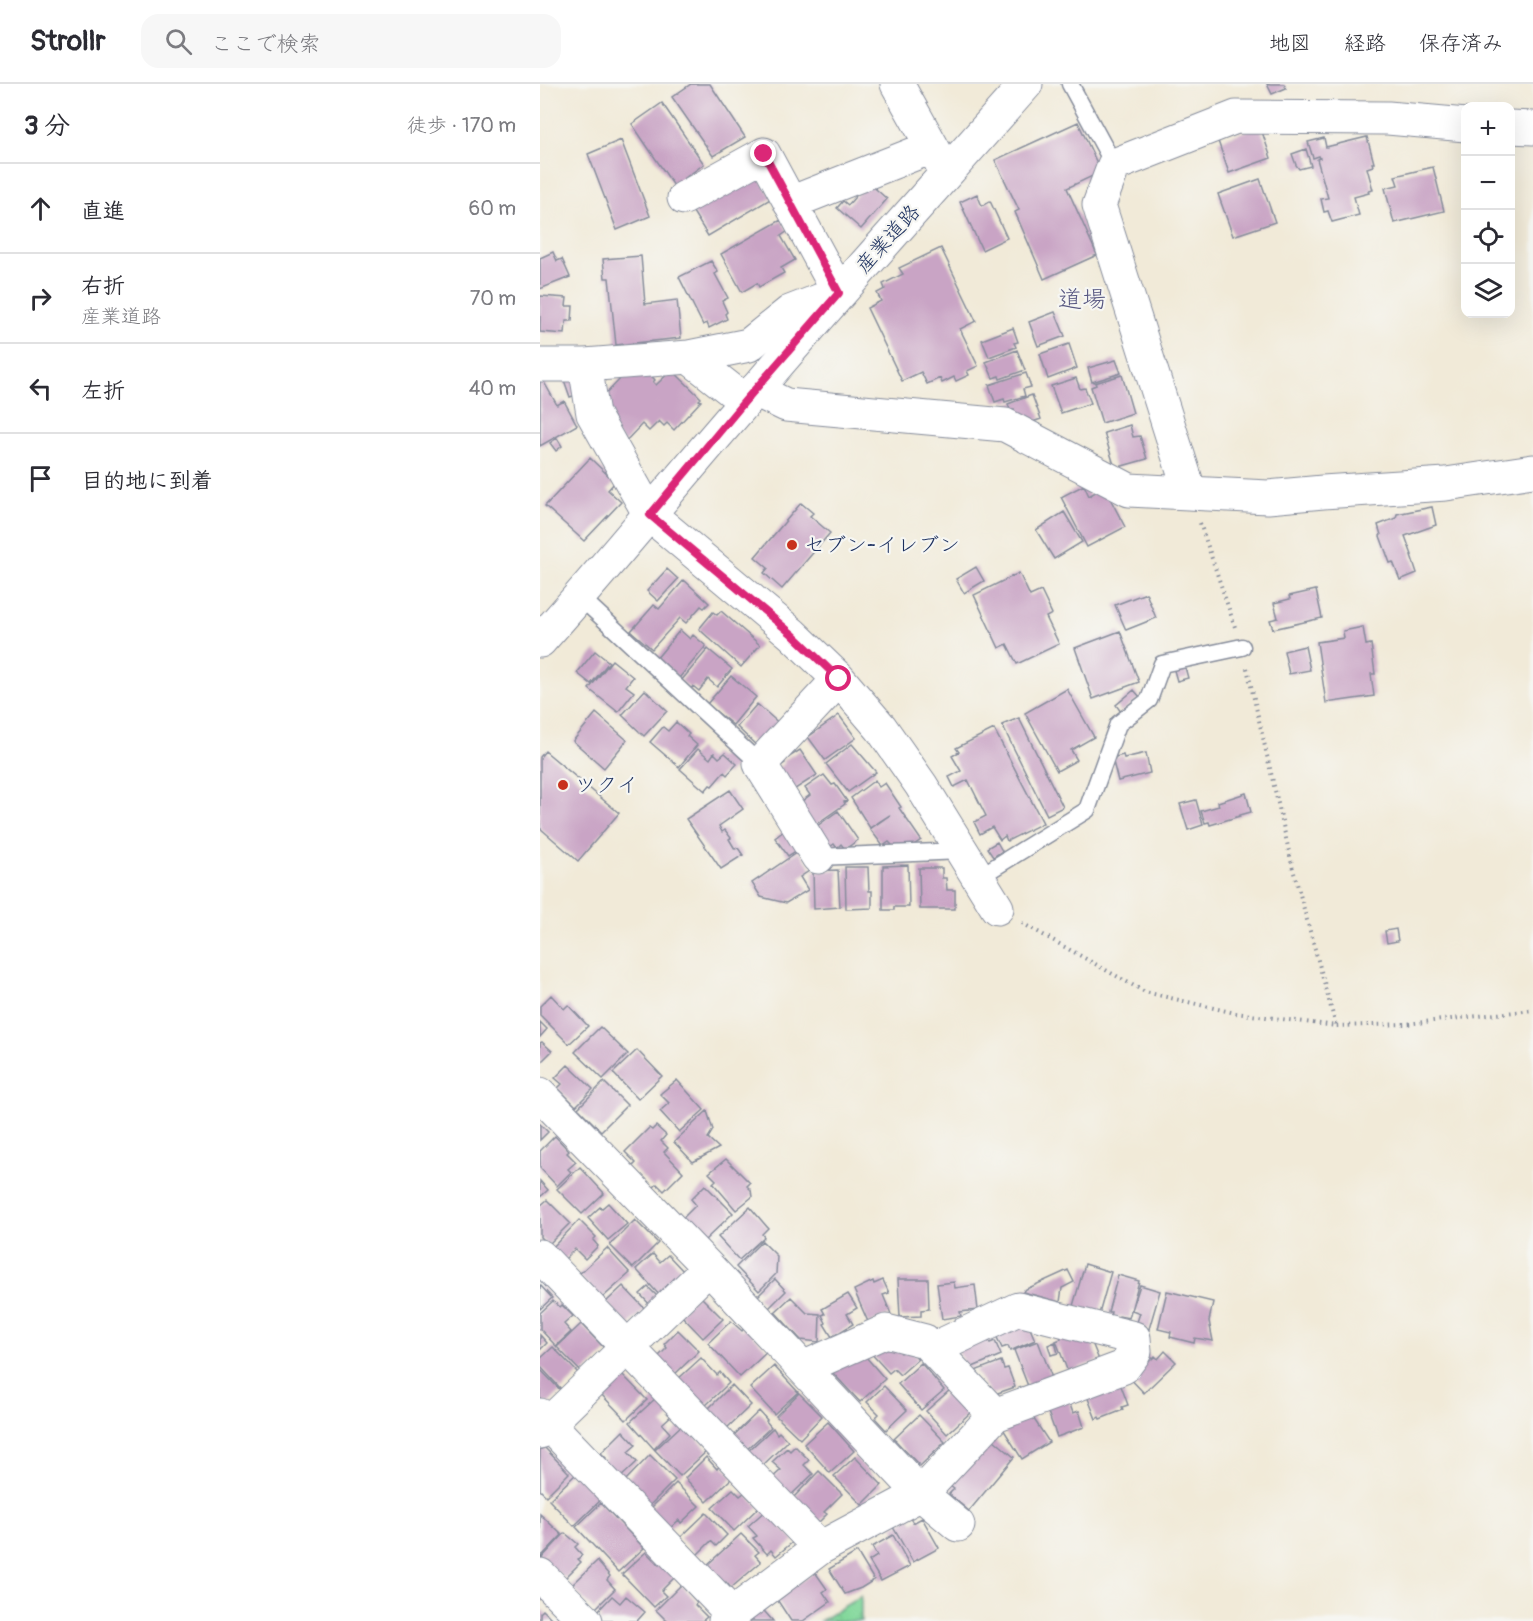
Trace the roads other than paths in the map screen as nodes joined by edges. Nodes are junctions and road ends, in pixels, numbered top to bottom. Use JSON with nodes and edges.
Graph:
{"nodes":[{"id":1,"x":897,"y":84,"type":"edge"},
{"id":2,"x":1026,"y":84,"type":"edge"},
{"id":3,"x":1070,"y":84,"type":"edge"},
{"id":4,"x":1461,"y":125,"type":"edge"},
{"id":5,"x":1515,"y":127,"type":"edge"},
{"id":6,"x":1533,"y":128,"type":"edge"},
{"id":7,"x":939,"y":160,"type":"junction"},
{"id":8,"x":1114,"y":165,"type":"junction"},
{"id":9,"x":684,"y":198,"type":"dead end"},
{"id":10,"x":790,"y":203,"type":"junction"},
{"id":11,"x":839,"y":293,"type":"junction"},
{"id":12,"x":689,"y":357,"type":"junction"},
{"id":13,"x":540,"y":365,"type":"edge"},
{"id":14,"x":585,"y":365,"type":"junction"},
{"id":15,"x":750,"y":396,"type":"junction"},
{"id":16,"x":1533,"y":471,"type":"edge"},
{"id":17,"x":1190,"y":493,"type":"junction"},
{"id":18,"x":650,"y":515,"type":"junction"},
{"id":19,"x":580,"y":597,"type":"junction"},
{"id":20,"x":540,"y":641,"type":"edge"},
{"id":21,"x":1242,"y":647,"type":"road end"},
{"id":22,"x":839,"y":679,"type":"junction"},
{"id":23,"x":760,"y":764,"type":"junction"},
{"id":24,"x":818,"y":857,"type":"joint"},
{"id":25,"x":970,"y":864,"type":"junction"},
{"id":26,"x":997,"y":908,"type":"road end"},
{"id":27,"x":540,"y":1094,"type":"edge"},
{"id":28,"x":540,"y":1256,"type":"edge"},
{"id":29,"x":709,"y":1268,"type":"junction"},
{"id":30,"x":628,"y":1347,"type":"junction"},
{"id":31,"x":933,"y":1349,"type":"junction"},
{"id":32,"x":803,"y":1368,"type":"junction"},
{"id":33,"x":995,"y":1414,"type":"junction"},
{"id":34,"x":543,"y":1424,"type":"edge"},
{"id":35,"x":921,"y":1494,"type":"junction"},
{"id":36,"x":958,"y":1525,"type":"dead end"},
{"id":37,"x":820,"y":1548,"type":"junction"},
{"id":38,"x":540,"y":1575,"type":"edge"},
{"id":39,"x":729,"y":1617,"type":"edge"},
{"id":40,"x":586,"y":1621,"type":"edge"}],
"edges":[{"from":1,"to":7,"type":"street"},
{"from":2,"to":7,"type":"street","name":"産業道路"},
{"from":3,"to":8,"type":"lane"},
{"from":4,"to":8,"type":"street"},
{"from":5,"to":6,"type":"street"},
{"from":7,"to":10,"type":"street"},
{"from":7,"to":11,"type":"street","name":"産業道路"},
{"from":8,"to":17,"type":"street"},
{"from":9,"to":10,"type":"street"},
{"from":10,"to":11,"type":"street"},
{"from":11,"to":12,"type":"street"},
{"from":11,"to":15,"type":"street","name":"産業道路"},
{"from":12,"to":14,"type":"street"},
{"from":12,"to":15,"type":"street"},
{"from":13,"to":14,"type":"street"},
{"from":14,"to":18,"type":"street"},
{"from":15,"to":17,"type":"street"},
{"from":15,"to":18,"type":"street","name":"産業道路"},
{"from":16,"to":17,"type":"street"},
{"from":18,"to":19,"type":"street","name":"産業道路"},
{"from":18,"to":22,"type":"street"},
{"from":19,"to":20,"type":"street","name":"産業道路"},
{"from":19,"to":23,"type":"lane"},
{"from":21,"to":25,"type":"lane"},
{"from":22,"to":23,"type":"street"},
{"from":22,"to":25,"type":"street"},
{"from":23,"to":24,"type":"street"},
{"from":24,"to":25,"type":"lane"},
{"from":25,"to":26,"type":"street"},
{"from":27,"to":29,"type":"street"},
{"from":28,"to":30,"type":"street"},
{"from":29,"to":30,"type":"street"},
{"from":29,"to":32,"type":"street"},
{"from":30,"to":34,"type":"street"},
{"from":30,"to":37,"type":"street"},
{"from":31,"to":32,"type":"street"},
{"from":31,"to":33,"type":"street"},
{"from":31,"to":33,"type":"street"},
{"from":32,"to":35,"type":"street"},
{"from":33,"to":35,"type":"street"},
{"from":34,"to":39,"type":"street"},
{"from":35,"to":36,"type":"street"},
{"from":35,"to":37,"type":"street"},
{"from":37,"to":39,"type":"street"},
{"from":38,"to":40,"type":"street"}]}
